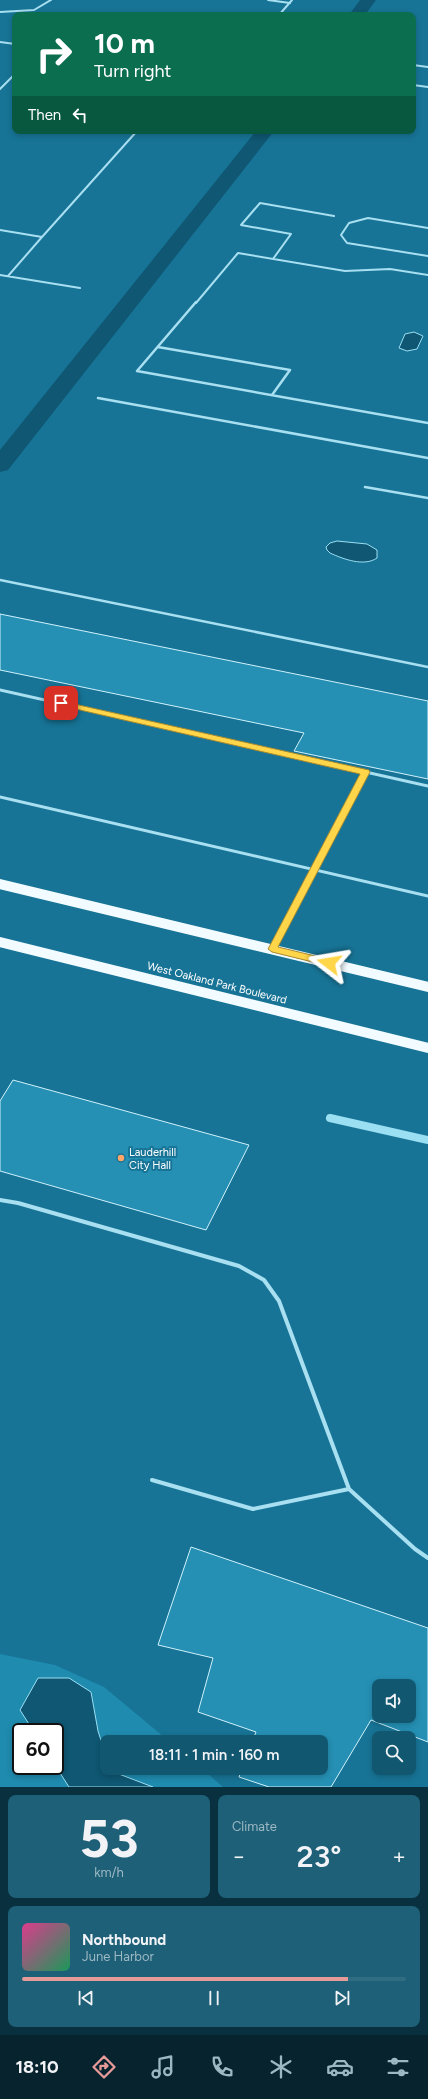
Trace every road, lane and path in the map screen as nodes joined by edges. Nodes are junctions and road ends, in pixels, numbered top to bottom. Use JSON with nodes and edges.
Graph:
{"nodes":[{"id":1,"x":51,"y":0,"type":"edge"},
{"id":2,"x":268,"y":0,"type":"edge"},
{"id":3,"x":292,"y":0,"type":"edge"},
{"id":4,"x":290,"y":3,"type":"junction"},
{"id":5,"x":0,"y":12,"type":"edge"},
{"id":6,"x":282,"y":12,"type":"edge"},
{"id":7,"x":0,"y":42,"type":"edge"},
{"id":8,"x":12,"y":44,"type":"edge"},
{"id":9,"x":416,"y":65,"type":"edge"},
{"id":10,"x":428,"y":67,"type":"edge"},
{"id":11,"x":12,"y":77,"type":"edge"},
{"id":12,"x":416,"y":85,"type":"edge"},
{"id":13,"x":428,"y":87,"type":"edge"},
{"id":14,"x":0,"y":89,"type":"edge"},
{"id":15,"x":134,"y":134,"type":"edge"},
{"id":16,"x":334,"y":216,"type":"dead end"},
{"id":17,"x":428,"y":228,"type":"edge"},
{"id":18,"x":0,"y":230,"type":"edge"},
{"id":19,"x":42,"y":237,"type":"junction"},
{"id":20,"x":428,"y":256,"type":"edge"},
{"id":21,"x":273,"y":259,"type":"junction"},
{"id":22,"x":0,"y":275,"type":"edge"},
{"id":23,"x":8,"y":276,"type":"junction"},
{"id":24,"x":428,"y":276,"type":"edge"},
{"id":25,"x":80,"y":288,"type":"dead end"},
{"id":26,"x":158,"y":347,"type":"junction"},
{"id":27,"x":272,"y":395,"type":"junction"},
{"id":28,"x":98,"y":398,"type":"dead end"},
{"id":29,"x":428,"y":423,"type":"edge"},
{"id":30,"x":428,"y":458,"type":"edge"},
{"id":31,"x":365,"y":487,"type":"dead end"},
{"id":32,"x":428,"y":498,"type":"edge"},
{"id":33,"x":0,"y":580,"type":"edge"},
{"id":34,"x":428,"y":667,"type":"edge"},
{"id":35,"x":0,"y":690,"type":"edge"},
{"id":36,"x":366,"y":772,"type":"junction"},
{"id":37,"x":428,"y":786,"type":"edge"},
{"id":38,"x":0,"y":797,"type":"edge"},
{"id":39,"x":314,"y":871,"type":"junction"},
{"id":40,"x":0,"y":884,"type":"edge"},
{"id":41,"x":428,"y":896,"type":"edge"},
{"id":42,"x":0,"y":942,"type":"edge"},
{"id":43,"x":272,"y":949,"type":"junction"},
{"id":44,"x":428,"y":987,"type":"edge"},
{"id":45,"x":428,"y":1048,"type":"edge"},
{"id":46,"x":0,"y":1200,"type":"edge"},
{"id":47,"x":152,"y":1480,"type":"dead end"},
{"id":48,"x":349,"y":1489,"type":"junction"},
{"id":49,"x":428,"y":1558,"type":"edge"}],
"edges":[{"from":1,"to":5,"type":"lane"},
{"from":2,"to":4,"type":"lane"},
{"from":3,"to":4,"type":"lane"},
{"from":4,"to":6,"type":"lane"},
{"from":7,"to":8,"type":"lane"},
{"from":9,"to":10,"type":"lane"},
{"from":11,"to":14,"type":"lane"},
{"from":12,"to":13,"type":"lane"},
{"from":15,"to":19,"type":"lane"},
{"from":16,"to":21,"type":"lane"},
{"from":17,"to":20,"type":"lane"},
{"from":18,"to":19,"type":"lane"},
{"from":19,"to":23,"type":"lane"},
{"from":21,"to":24,"type":"lane"},
{"from":21,"to":26,"type":"lane"},
{"from":22,"to":23,"type":"lane"},
{"from":23,"to":25,"type":"lane"},
{"from":26,"to":27,"type":"lane"},
{"from":26,"to":27,"type":"lane"},
{"from":27,"to":29,"type":"lane"},
{"from":28,"to":30,"type":"lane"},
{"from":31,"to":32,"type":"lane"},
{"from":33,"to":34,"type":"lane"},
{"from":35,"to":36,"type":"lane"},
{"from":36,"to":37,"type":"lane"},
{"from":36,"to":39,"type":"lane"},
{"from":38,"to":39,"type":"lane"},
{"from":39,"to":41,"type":"lane"},
{"from":39,"to":43,"type":"lane"},
{"from":40,"to":43,"type":"main road"},
{"from":42,"to":45,"type":"main road","name":"West Oakland Park Boulevard"},
{"from":43,"to":44,"type":"main road"},
{"from":46,"to":48,"type":"lane"},
{"from":47,"to":48,"type":"lane"},
{"from":48,"to":49,"type":"lane"}]}
